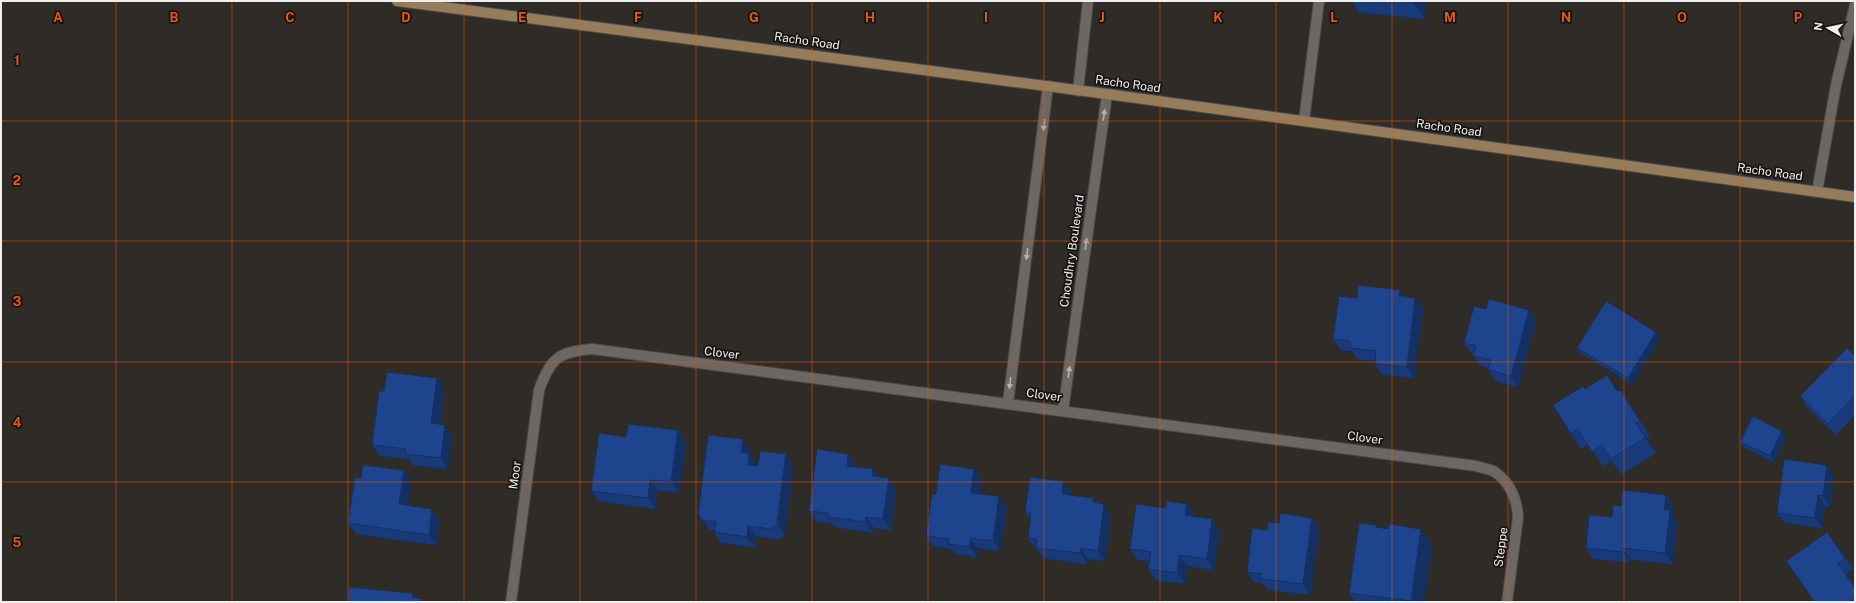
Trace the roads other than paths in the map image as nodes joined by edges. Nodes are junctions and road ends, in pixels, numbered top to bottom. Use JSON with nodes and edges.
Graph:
{"nodes":[{"id":1,"x":397,"y":1,"type":"edge"},
{"id":2,"x":1088,"y":1,"type":"edge"},
{"id":3,"x":1319,"y":1,"type":"edge"},
{"id":4,"x":414,"y":2,"type":"edge"},
{"id":5,"x":454,"y":4,"type":"edge"},
{"id":6,"x":1855,"y":5,"type":"edge"},
{"id":7,"x":1048,"y":86,"type":"junction"},
{"id":8,"x":1078,"y":91,"type":"junction"},
{"id":9,"x":1106,"y":94,"type":"junction"},
{"id":10,"x":1304,"y":121,"type":"junction"},
{"id":11,"x":1817,"y":192,"type":"junction"},
{"id":12,"x":1855,"y":198,"type":"edge"},
{"id":13,"x":559,"y":356,"type":"joint"},
{"id":14,"x":1008,"y":403,"type":"junction"},
{"id":15,"x":1063,"y":411,"type":"junction"},
{"id":16,"x":1514,"y":495,"type":"joint"},
{"id":17,"x":511,"y":602,"type":"edge"},
{"id":18,"x":1507,"y":602,"type":"edge"}],
"edges":[{"from":1,"to":4,"type":"street","name":"Racho Road"},
{"from":2,"to":8,"type":"street"},
{"from":3,"to":10,"type":"street"},
{"from":4,"to":5,"type":"street","name":"Racho Road"},
{"from":5,"to":7,"type":"street","name":"Racho Road"},
{"from":6,"to":11,"type":"street"},
{"from":7,"to":8,"type":"street","name":"Racho Road"},
{"from":7,"to":14,"type":"street","one_way":true},
{"from":8,"to":9,"type":"street","name":"Racho Road"},
{"from":9,"to":10,"type":"street","name":"Racho Road"},
{"from":15,"to":9,"type":"street","name":"Choudhry Boulevard","one_way":true},
{"from":10,"to":11,"type":"street","name":"Racho Road"},
{"from":11,"to":12,"type":"street","name":"Racho Road"},
{"from":13,"to":14,"type":"street","name":"Clover"},
{"from":13,"to":17,"type":"street","name":"Moor"},
{"from":14,"to":15,"type":"street","name":"Clover"},
{"from":15,"to":16,"type":"street","name":"Clover"},
{"from":16,"to":18,"type":"street","name":"Steppe"}]}
